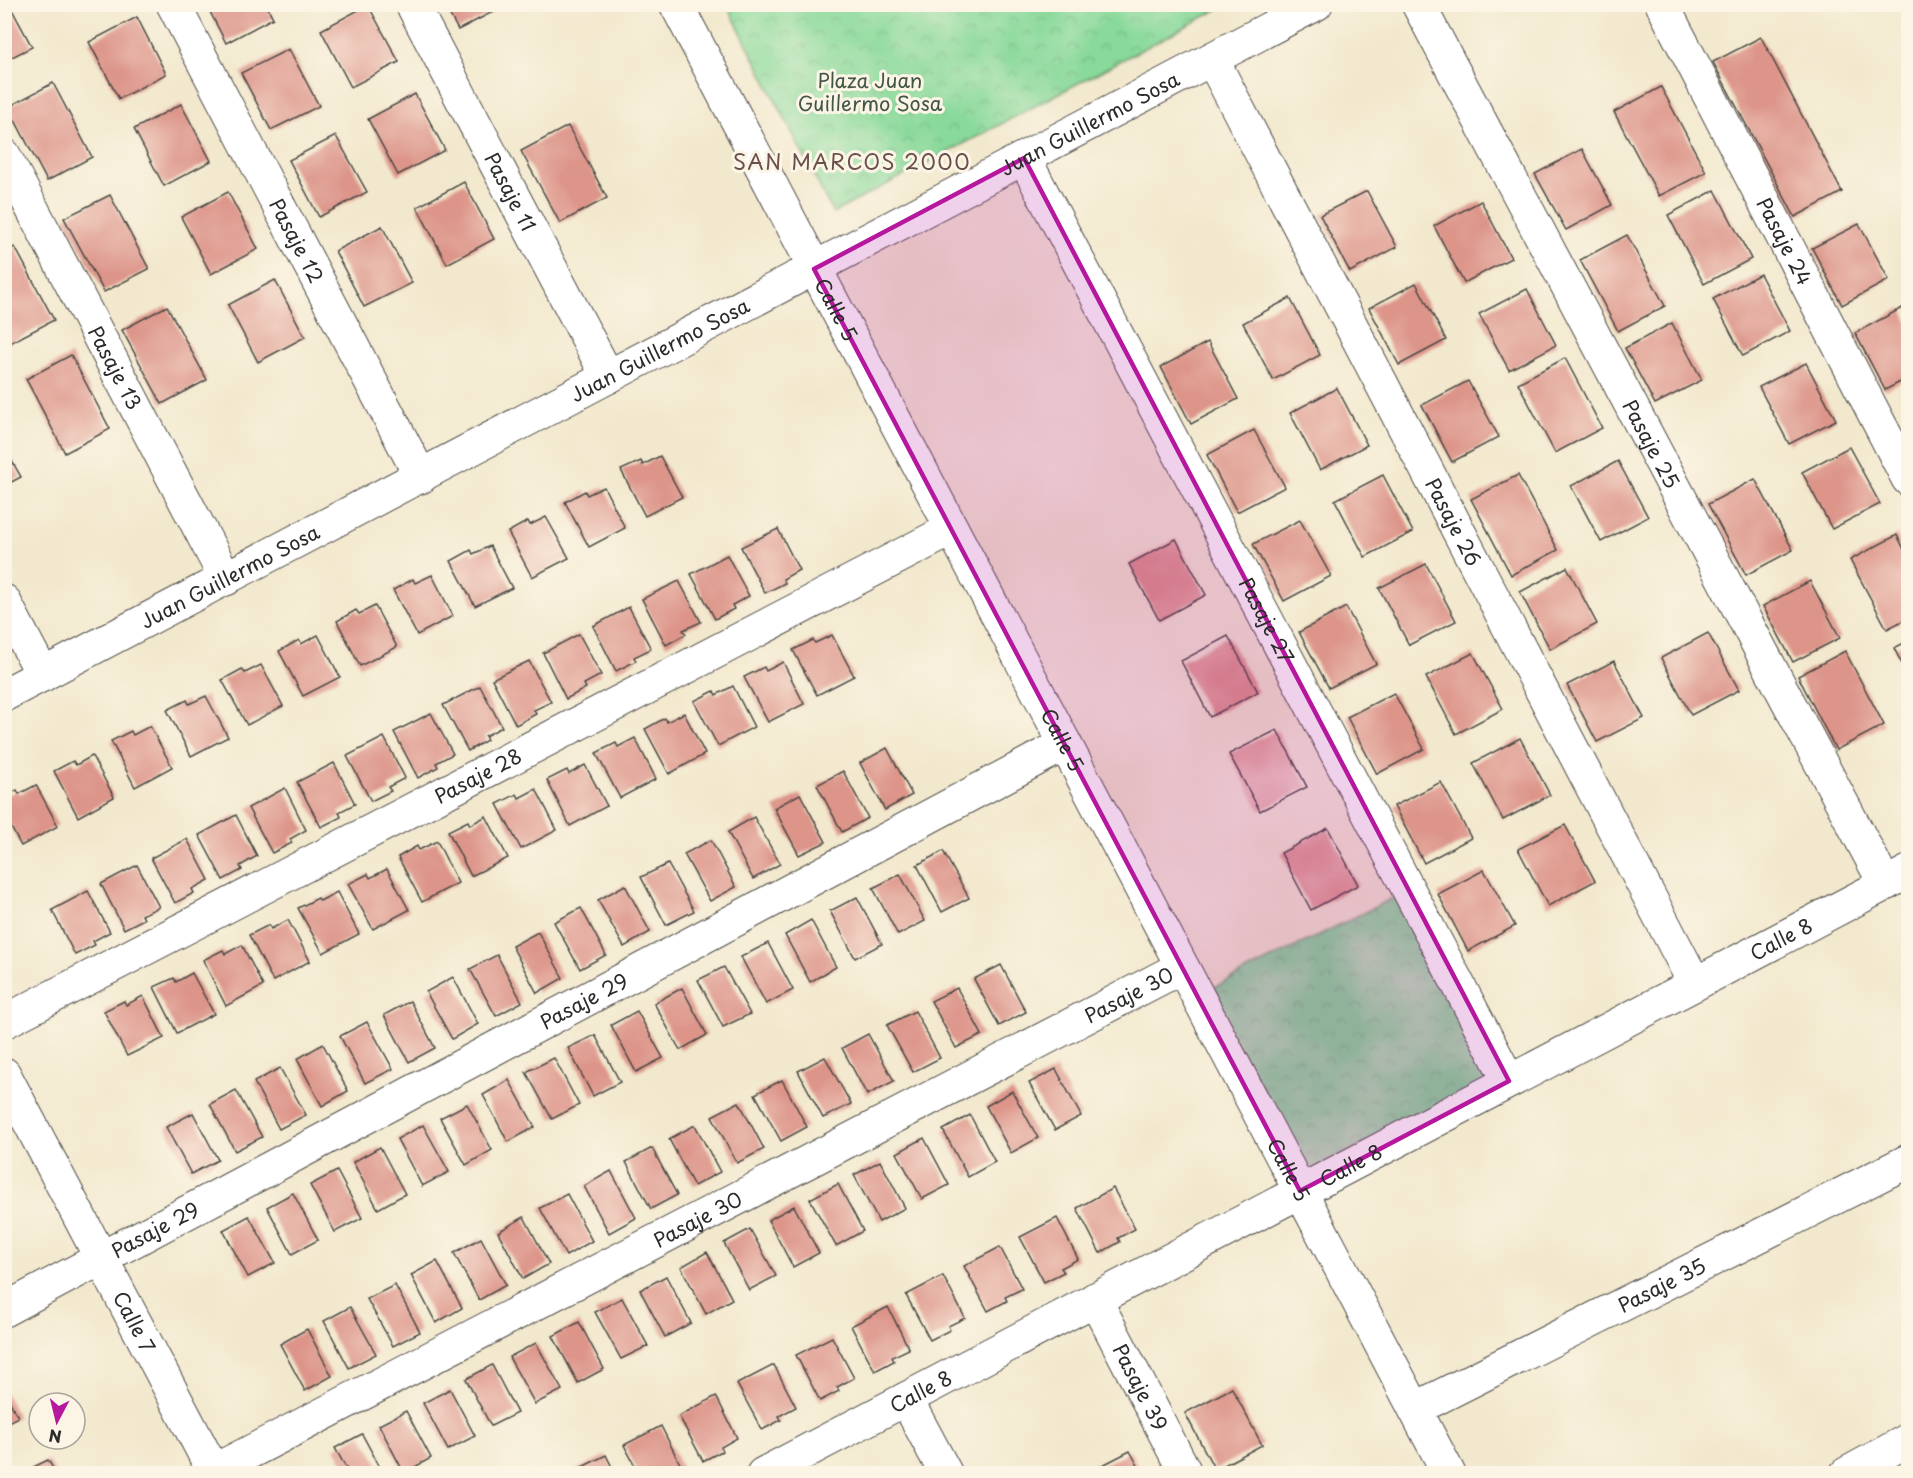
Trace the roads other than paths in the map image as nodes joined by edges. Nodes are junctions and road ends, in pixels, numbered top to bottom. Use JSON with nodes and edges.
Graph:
{"nodes":[{"id":1,"x":174,"y":4,"type":"edge"},
{"id":2,"x":411,"y":4,"type":"edge"},
{"id":3,"x":676,"y":4,"type":"edge"},
{"id":4,"x":1316,"y":4,"type":"edge"},
{"id":5,"x":1418,"y":4,"type":"edge"},
{"id":6,"x":1662,"y":4,"type":"edge"},
{"id":7,"x":1212,"y":59,"type":"junction"},
{"id":8,"x":4,"y":155,"type":"edge"},
{"id":9,"x":1024,"y":158,"type":"junction"},
{"id":10,"x":814,"y":269,"type":"junction"},
{"id":11,"x":608,"y":377,"type":"junction"},
{"id":12,"x":421,"y":477,"type":"junction"},
{"id":13,"x":1908,"y":479,"type":"edge"},
{"id":14,"x":952,"y":530,"type":"junction"},
{"id":15,"x":226,"y":579,"type":"junction"},
{"id":16,"x":4,"y":601,"type":"edge"},
{"id":17,"x":43,"y":675,"type":"junction"},
{"id":18,"x":4,"y":695,"type":"edge"},
{"id":19,"x":1065,"y":744,"type":"junction"},
{"id":20,"x":1897,"y":878,"type":"edge"},
{"id":21,"x":1182,"y":967,"type":"junction"},
{"id":22,"x":1695,"y":984,"type":"junction"},
{"id":23,"x":4,"y":1022,"type":"edge"},
{"id":24,"x":4,"y":1074,"type":"edge"},
{"id":25,"x":1509,"y":1081,"type":"junction"},
{"id":26,"x":1908,"y":1161,"type":"edge"},
{"id":27,"x":1300,"y":1191,"type":"junction"},
{"id":28,"x":101,"y":1257,"type":"junction"},
{"id":29,"x":1095,"y":1299,"type":"junction"},
{"id":30,"x":4,"y":1310,"type":"edge"},
{"id":31,"x":906,"y":1399,"type":"junction"},
{"id":32,"x":1415,"y":1409,"type":"junction"},
{"id":33,"x":1908,"y":1440,"type":"edge"},
{"id":34,"x":212,"y":1473,"type":"edge"},
{"id":35,"x":763,"y":1473,"type":"edge"},
{"id":36,"x":946,"y":1473,"type":"edge"},
{"id":37,"x":1186,"y":1473,"type":"edge"},
{"id":38,"x":1449,"y":1473,"type":"edge"},
{"id":39,"x":1846,"y":1473,"type":"edge"}],
"edges":[{"from":1,"to":12,"type":"street","name":"Pasaje 12"},
{"from":2,"to":11,"type":"street","name":"Pasaje 11"},
{"from":3,"to":10,"type":"street","name":"Calle 5"},
{"from":4,"to":7,"type":"street","name":"Juan Guillermo Sosa"},
{"from":5,"to":20,"type":"street","name":"Pasaje 25"},
{"from":6,"to":13,"type":"street","name":"Pasaje 24"},
{"from":7,"to":9,"type":"street","name":"Juan Guillermo Sosa"},
{"from":7,"to":22,"type":"street","name":"Pasaje 26"},
{"from":8,"to":15,"type":"street","name":"Pasaje 13"},
{"from":9,"to":10,"type":"street","name":"Juan Guillermo Sosa"},
{"from":9,"to":25,"type":"street","name":"Pasaje 27"},
{"from":10,"to":11,"type":"street","name":"Juan Guillermo Sosa"},
{"from":10,"to":14,"type":"street","name":"Calle 5"},
{"from":11,"to":12,"type":"street","name":"Juan Guillermo Sosa"},
{"from":12,"to":15,"type":"street","name":"Juan Guillermo Sosa"},
{"from":14,"to":19,"type":"street","name":"Calle 5"},
{"from":14,"to":23,"type":"street","name":"Pasaje 28"},
{"from":15,"to":17,"type":"street","name":"Juan Guillermo Sosa"},
{"from":16,"to":17,"type":"street"},
{"from":17,"to":18,"type":"street","name":"Juan Guillermo Sosa"},
{"from":19,"to":21,"type":"street","name":"Calle 5"},
{"from":19,"to":28,"type":"street","name":"Pasaje 29"},
{"from":20,"to":22,"type":"street","name":"Calle 8"},
{"from":21,"to":27,"type":"street","name":"Calle 5"},
{"from":21,"to":34,"type":"street","name":"Pasaje 30"},
{"from":22,"to":25,"type":"street","name":"Calle 8"},
{"from":24,"to":28,"type":"street","name":"Calle 7"},
{"from":25,"to":27,"type":"street","name":"Calle 8"},
{"from":26,"to":32,"type":"street","name":"Pasaje 35"},
{"from":27,"to":29,"type":"street","name":"Calle 8"},
{"from":27,"to":32,"type":"street","name":"Calle 5"},
{"from":28,"to":30,"type":"street","name":"Pasaje 29"},
{"from":28,"to":34,"type":"street","name":"Calle 7"},
{"from":29,"to":31,"type":"street","name":"Calle 8"},
{"from":29,"to":37,"type":"street","name":"Pasaje 39"},
{"from":31,"to":35,"type":"street","name":"Calle 8"},
{"from":31,"to":36,"type":"street"},
{"from":32,"to":38,"type":"street","name":"Calle 5"},
{"from":33,"to":39,"type":"street"}]}
